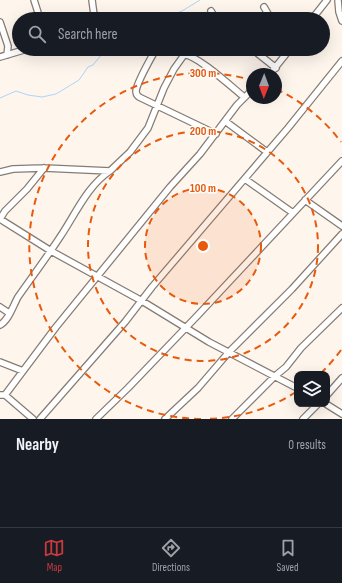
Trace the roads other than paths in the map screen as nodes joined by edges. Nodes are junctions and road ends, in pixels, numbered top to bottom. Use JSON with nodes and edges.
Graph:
{"nodes":[{"id":1,"x":34,"y":0,"type":"edge"},
{"id":2,"x":92,"y":0,"type":"edge"},
{"id":3,"x":327,"y":0,"type":"edge"},
{"id":4,"x":338,"y":0,"type":"edge"},
{"id":5,"x":264,"y":7,"type":"dead end"},
{"id":6,"x":38,"y":12,"type":"edge"},
{"id":7,"x":94,"y":12,"type":"edge"},
{"id":8,"x":267,"y":12,"type":"edge"},
{"id":9,"x":318,"y":12,"type":"edge"},
{"id":10,"x":342,"y":21,"type":"edge"},
{"id":11,"x":0,"y":22,"type":"edge"},
{"id":12,"x":12,"y":54,"type":"edge"},
{"id":13,"x":7,"y":55,"type":"junction"},
{"id":14,"x":0,"y":56,"type":"edge"},
{"id":15,"x":152,"y":56,"type":"edge"},
{"id":16,"x":185,"y":56,"type":"edge"},
{"id":17,"x":190,"y":56,"type":"edge"},
{"id":18,"x":261,"y":56,"type":"edge"},
{"id":19,"x":285,"y":56,"type":"edge"},
{"id":20,"x":342,"y":61,"type":"edge"},
{"id":21,"x":276,"y":68,"type":"joint"},
{"id":22,"x":244,"y":97,"type":"joint"},
{"id":23,"x":157,"y":106,"type":"junction"},
{"id":24,"x":225,"y":121,"type":"junction"},
{"id":25,"x":216,"y":134,"type":"junction"},
{"id":26,"x":267,"y":152,"type":"junction"},
{"id":27,"x":342,"y":161,"type":"edge"},
{"id":28,"x":44,"y":168,"type":"junction"},
{"id":29,"x":110,"y":171,"type":"junction"},
{"id":30,"x":0,"y":172,"type":"edge"},
{"id":31,"x":245,"y":179,"type":"junction"},
{"id":32,"x":305,"y":200,"type":"junction"},
{"id":33,"x":292,"y":213,"type":"junction"},
{"id":34,"x":0,"y":219,"type":"edge"},
{"id":35,"x":342,"y":226,"type":"edge"},
{"id":36,"x":342,"y":234,"type":"edge"},
{"id":37,"x":51,"y":251,"type":"junction"},
{"id":38,"x":97,"y":277,"type":"junction"},
{"id":39,"x":142,"y":302,"type":"junction"},
{"id":40,"x":0,"y":307,"type":"edge"},
{"id":41,"x":342,"y":308,"type":"edge"},
{"id":42,"x":10,"y":313,"type":"junction"},
{"id":43,"x":0,"y":325,"type":"edge"},
{"id":44,"x":186,"y":328,"type":"junction"},
{"id":45,"x":229,"y":352,"type":"junction"},
{"id":46,"x":0,"y":362,"type":"edge"},
{"id":47,"x":23,"y":371,"type":"junction"},
{"id":48,"x":275,"y":376,"type":"junction"},
{"id":49,"x":342,"y":378,"type":"edge"},
{"id":50,"x":294,"y":386,"type":"edge"},
{"id":51,"x":330,"y":392,"type":"edge"},
{"id":52,"x":2,"y":395,"type":"edge"},
{"id":53,"x":330,"y":406,"type":"edge"},
{"id":54,"x":315,"y":407,"type":"edge"},
{"id":55,"x":342,"y":414,"type":"edge"},
{"id":56,"x":32,"y":419,"type":"edge"},
{"id":57,"x":40,"y":419,"type":"edge"},
{"id":58,"x":96,"y":419,"type":"edge"},
{"id":59,"x":165,"y":419,"type":"edge"},
{"id":60,"x":232,"y":419,"type":"edge"},
{"id":61,"x":304,"y":419,"type":"edge"}],
"edges":[{"from":1,"to":6,"type":"street"},
{"from":2,"to":7,"type":"street"},
{"from":3,"to":9,"type":"street"},
{"from":4,"to":10,"type":"street"},
{"from":5,"to":8,"type":"street"},
{"from":11,"to":13,"type":"street"},
{"from":12,"to":13,"type":"street"},
{"from":13,"to":14,"type":"street"},
{"from":15,"to":23,"type":"street"},
{"from":16,"to":23,"type":"street"},
{"from":17,"to":22,"type":"street"},
{"from":18,"to":21,"type":"street"},
{"from":19,"to":21,"type":"street"},
{"from":20,"to":26,"type":"street"},
{"from":22,"to":24,"type":"street"},
{"from":23,"to":25,"type":"street"},
{"from":23,"to":29,"type":"street"},
{"from":24,"to":25,"type":"street"},
{"from":24,"to":26,"type":"street"},
{"from":25,"to":38,"type":"street"},
{"from":26,"to":31,"type":"street"},
{"from":27,"to":32,"type":"street"},
{"from":28,"to":29,"type":"street"},
{"from":28,"to":30,"type":"street"},
{"from":28,"to":34,"type":"street"},
{"from":29,"to":37,"type":"street"},
{"from":31,"to":33,"type":"street"},
{"from":31,"to":39,"type":"street"},
{"from":32,"to":33,"type":"street"},
{"from":32,"to":35,"type":"street"},
{"from":33,"to":44,"type":"street"},
{"from":34,"to":37,"type":"street"},
{"from":36,"to":45,"type":"street"},
{"from":37,"to":38,"type":"street"},
{"from":37,"to":42,"type":"street"},
{"from":38,"to":39,"type":"street"},
{"from":38,"to":47,"type":"street"},
{"from":39,"to":44,"type":"street"},
{"from":39,"to":57,"type":"street"},
{"from":40,"to":42,"type":"street"},
{"from":41,"to":48,"type":"street"},
{"from":42,"to":43,"type":"street"},
{"from":44,"to":45,"type":"street"},
{"from":44,"to":58,"type":"street"},
{"from":45,"to":48,"type":"street"},
{"from":45,"to":59,"type":"street"},
{"from":46,"to":47,"type":"street"},
{"from":47,"to":52,"type":"street"},
{"from":48,"to":50,"type":"street"},
{"from":48,"to":60,"type":"street"},
{"from":49,"to":51,"type":"street"},
{"from":52,"to":56,"type":"street"},
{"from":53,"to":55,"type":"street"},
{"from":54,"to":61,"type":"street"}]}
